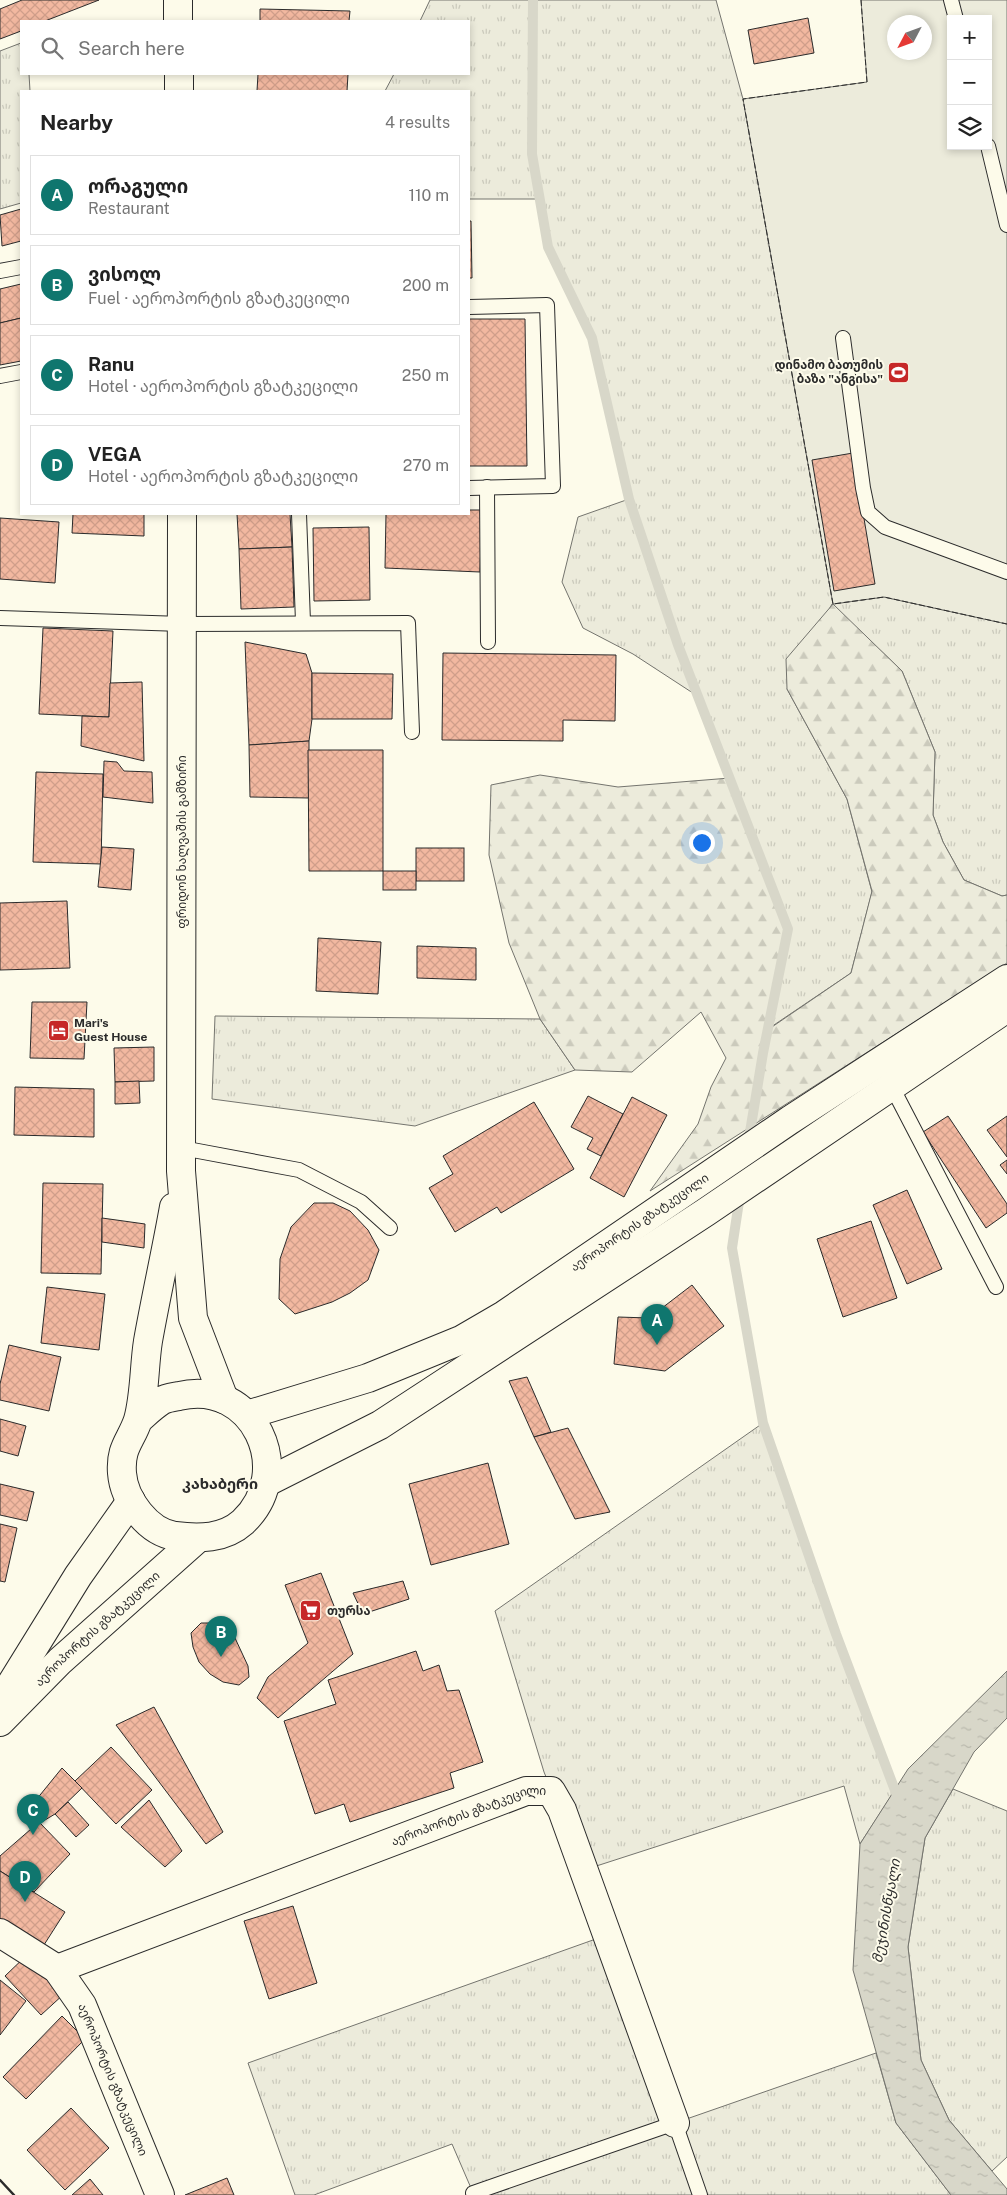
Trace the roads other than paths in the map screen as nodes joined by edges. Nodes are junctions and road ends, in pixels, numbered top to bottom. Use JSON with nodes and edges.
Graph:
{"nodes":[{"id":1,"x":178,"y":0,"type":"edge"},
{"id":2,"x":951,"y":0,"type":"edge"},
{"id":3,"x":955,"y":15,"type":"edge"},
{"id":4,"x":178,"y":20,"type":"edge"},
{"id":5,"x":179,"y":75,"type":"edge"},
{"id":6,"x":179,"y":90,"type":"edge"},
{"id":7,"x":989,"y":150,"type":"edge"},
{"id":8,"x":1007,"y":224,"type":"edge"},
{"id":9,"x":20,"y":267,"type":"edge"},
{"id":10,"x":0,"y":271,"type":"edge"},
{"id":11,"x":470,"y":307,"type":"edge"},
{"id":12,"x":844,"y":338,"type":"dead end"},
{"id":13,"x":20,"y":372,"type":"edge"},
{"id":14,"x":0,"y":376,"type":"edge"},
{"id":15,"x":470,"y":488,"type":"edge"},
{"id":16,"x":486,"y":488,"type":"junction"},
{"id":17,"x":182,"y":515,"type":"edge"},
{"id":18,"x":299,"y":515,"type":"edge"},
{"id":19,"x":1007,"y":572,"type":"edge"},
{"id":20,"x":0,"y":618,"type":"edge"},
{"id":21,"x":303,"y":622,"type":"junction"},
{"id":22,"x":182,"y":624,"type":"junction"},
{"id":23,"x":488,"y":642,"type":"dead end"},
{"id":24,"x":412,"y":732,"type":"dead end"},
{"id":25,"x":1007,"y":979,"type":"edge"},
{"id":26,"x":1007,"y":1008,"type":"edge"},
{"id":27,"x":891,"y":1085,"type":"junction"},
{"id":28,"x":182,"y":1159,"type":"junction"},
{"id":29,"x":390,"y":1228,"type":"dead end"},
{"id":30,"x":996,"y":1287,"type":"dead end"},
{"id":31,"x":224,"y":1399,"type":"junction"},
{"id":32,"x":247,"y":1415,"type":"junction"},
{"id":33,"x":138,"y":1420,"type":"junction"},
{"id":34,"x":267,"y":1482,"type":"junction"},
{"id":35,"x":131,"y":1501,"type":"junction"},
{"id":36,"x":197,"y":1539,"type":"junction"},
{"id":37,"x":0,"y":1702,"type":"edge"},
{"id":38,"x":0,"y":1722,"type":"edge"},
{"id":39,"x":0,"y":1933,"type":"edge"},
{"id":40,"x":57,"y":1969,"type":"junction"},
{"id":41,"x":674,"y":2123,"type":"junction"},
{"id":42,"x":473,"y":2193,"type":"dead end"},
{"id":43,"x":160,"y":2195,"type":"edge"},
{"id":44,"x":700,"y":2195,"type":"edge"}],
"edges":[{"from":1,"to":4,"type":"main road"},
{"from":2,"to":3,"type":"lane"},
{"from":5,"to":6,"type":"main road"},
{"from":7,"to":8,"type":"lane"},
{"from":9,"to":10,"type":"lane"},
{"from":11,"to":16,"type":"lane"},
{"from":12,"to":19,"type":"lane"},
{"from":13,"to":14,"type":"lane"},
{"from":15,"to":16,"type":"lane"},
{"from":16,"to":23,"type":"lane"},
{"from":17,"to":22,"type":"main road","name":"ფრიდონ ხალვაშის გამზირი"},
{"from":18,"to":21,"type":"lane"},
{"from":20,"to":22,"type":"lane"},
{"from":21,"to":22,"type":"lane"},
{"from":21,"to":24,"type":"lane"},
{"from":22,"to":28,"type":"main road","name":"ფრიდონ ხალვაშის გამზირი"},
{"from":25,"to":32,"type":"main road","name":"აეროპორტის გზატკეცილი"},
{"from":26,"to":27,"type":"main road"},
{"from":27,"to":30,"type":"lane"},
{"from":27,"to":34,"type":"main road"},
{"from":28,"to":29,"type":"lane"},
{"from":28,"to":31,"type":"main road"},
{"from":28,"to":33,"type":"main road"},
{"from":31,"to":32,"type":"main road"},
{"from":31,"to":33,"type":"main road"},
{"from":32,"to":34,"type":"main road"},
{"from":33,"to":35,"type":"main road"},
{"from":34,"to":36,"type":"main road"},
{"from":35,"to":36,"type":"main road"},
{"from":35,"to":37,"type":"main road","name":"აეროპორტის გზატკეცილი"},
{"from":36,"to":38,"type":"main road","name":"აეროპორტის გზატკეცილი"},
{"from":39,"to":40,"type":"main road","name":"აეროპორტის გზატკეცილი"},
{"from":40,"to":41,"type":"main road","name":"აეროპორტის გზატკეცილი"},
{"from":40,"to":43,"type":"main road","name":"აეროპორტის გზატკეცილი"},
{"from":41,"to":42,"type":"lane"},
{"from":41,"to":44,"type":"lane"}]}
